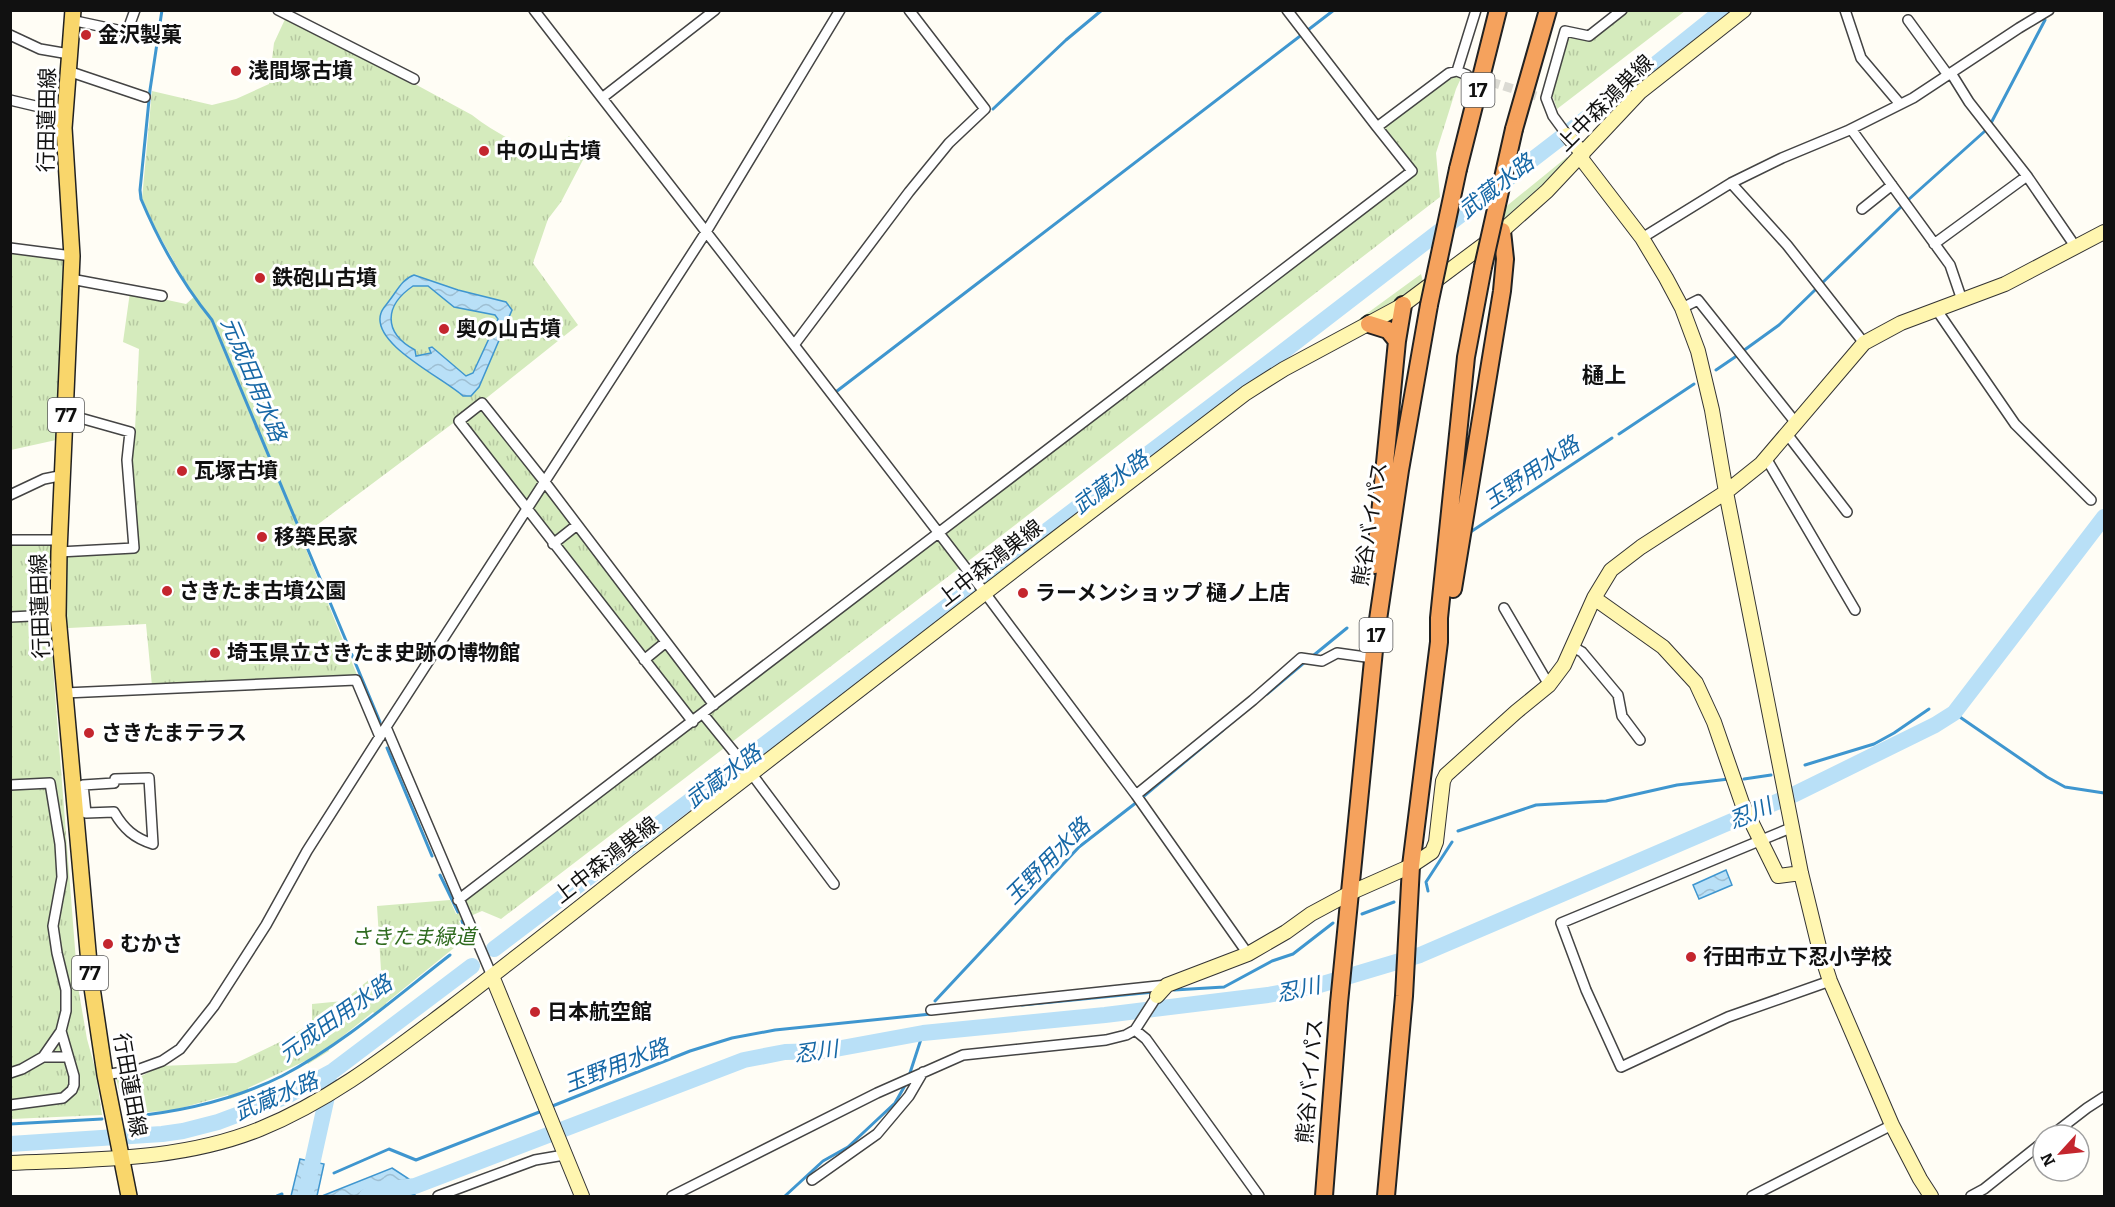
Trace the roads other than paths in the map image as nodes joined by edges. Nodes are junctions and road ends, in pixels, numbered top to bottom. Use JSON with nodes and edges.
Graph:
{"nodes":[{"id":1,"x":135,"y":10,"type":"edge"},
{"id":2,"x":278,"y":10,"type":"edge"},
{"id":3,"x":534,"y":10,"type":"edge"},
{"id":4,"x":715,"y":10,"type":"edge"},
{"id":5,"x":840,"y":10,"type":"edge"},
{"id":6,"x":909,"y":10,"type":"edge"},
{"id":7,"x":1287,"y":10,"type":"edge"},
{"id":8,"x":1476,"y":10,"type":"edge"},
{"id":9,"x":1498,"y":10,"type":"edge"},
{"id":10,"x":1548,"y":10,"type":"edge"},
{"id":11,"x":1622,"y":10,"type":"edge"},
{"id":12,"x":1744,"y":10,"type":"edge"},
{"id":13,"x":1845,"y":10,"type":"edge"},
{"id":14,"x":2049,"y":10,"type":"edge"},
{"id":15,"x":2033,"y":14,"type":"edge"},
{"id":16,"x":72,"y":15,"type":"edge"},
{"id":17,"x":1908,"y":20,"type":"dead end"},
{"id":18,"x":10,"y":36,"type":"edge"},
{"id":19,"x":69,"y":54,"type":"junction"},
{"id":20,"x":68,"y":71,"type":"junction"},
{"id":21,"x":1457,"y":71,"type":"junction"},
{"id":22,"x":1949,"y":74,"type":"junction"},
{"id":23,"x":1467,"y":75,"type":"tunnel mouth"},
{"id":24,"x":414,"y":79,"type":"dead end"},
{"id":25,"x":146,"y":97,"type":"dead end"},
{"id":26,"x":602,"y":98,"type":"junction"},
{"id":27,"x":10,"y":100,"type":"edge"},
{"id":28,"x":1900,"y":104,"type":"junction"},
{"id":29,"x":65,"y":113,"type":"junction"},
{"id":30,"x":1377,"y":127,"type":"junction"},
{"id":31,"x":1851,"y":129,"type":"junction"},
{"id":32,"x":1567,"y":135,"type":"joint"},
{"id":33,"x":1581,"y":156,"type":"junction"},
{"id":34,"x":2027,"y":176,"type":"junction"},
{"id":35,"x":1731,"y":183,"type":"junction"},
{"id":36,"x":1892,"y":185,"type":"junction"},
{"id":37,"x":1862,"y":209,"type":"dead end"},
{"id":38,"x":1502,"y":231,"type":"junction"},
{"id":39,"x":706,"y":232,"type":"junction"},
{"id":40,"x":2104,"y":232,"type":"edge"},
{"id":41,"x":1642,"y":238,"type":"junction"},
{"id":42,"x":1934,"y":244,"type":"junction"},
{"id":43,"x":2074,"y":246,"type":"junction"},
{"id":44,"x":10,"y":248,"type":"edge"},
{"id":45,"x":72,"y":256,"type":"junction"},
{"id":46,"x":71,"y":279,"type":"junction"},
{"id":47,"x":162,"y":296,"type":"dead end"},
{"id":48,"x":1962,"y":300,"type":"junction"},
{"id":49,"x":1403,"y":305,"type":"junction"},
{"id":50,"x":1682,"y":308,"type":"junction"},
{"id":51,"x":1936,"y":309,"type":"junction"},
{"id":52,"x":1369,"y":324,"type":"junction"},
{"id":53,"x":1397,"y":341,"type":"junction"},
{"id":54,"x":1864,"y":344,"type":"junction"},
{"id":55,"x":794,"y":345,"type":"junction"},
{"id":56,"x":66,"y":414,"type":"junction"},
{"id":57,"x":1791,"y":429,"type":"junction"},
{"id":58,"x":1766,"y":458,"type":"junction"},
{"id":59,"x":64,"y":475,"type":"junction"},
{"id":60,"x":544,"y":481,"type":"junction"},
{"id":61,"x":1726,"y":492,"type":"junction"},
{"id":62,"x":10,"y":495,"type":"edge"},
{"id":63,"x":2091,"y":500,"type":"dead end"},
{"id":64,"x":526,"y":510,"type":"junction"},
{"id":65,"x":1847,"y":512,"type":"dead end"},
{"id":66,"x":577,"y":525,"type":"junction"},
{"id":67,"x":938,"y":534,"type":"junction"},
{"id":68,"x":10,"y":540,"type":"edge"},
{"id":69,"x":553,"y":544,"type":"junction"},
{"id":70,"x":59,"y":546,"type":"junction"},
{"id":71,"x":983,"y":590,"type":"junction"},
{"id":72,"x":1594,"y":598,"type":"junction"},
{"id":73,"x":1504,"y":608,"type":"dead end"},
{"id":74,"x":1855,"y":610,"type":"dead end"},
{"id":75,"x":52,"y":615,"type":"dead end"},
{"id":76,"x":10,"y":617,"type":"edge"},
{"id":77,"x":1375,"y":640,"type":"junction"},
{"id":78,"x":666,"y":642,"type":"junction"},
{"id":79,"x":1439,"y":642,"type":"junction"},
{"id":80,"x":1573,"y":647,"type":"junction"},
{"id":81,"x":1373,"y":657,"type":"junction"},
{"id":82,"x":644,"y":660,"type":"junction"},
{"id":83,"x":1549,"y":685,"type":"junction"},
{"id":84,"x":65,"y":693,"type":"junction"},
{"id":85,"x":714,"y":705,"type":"junction"},
{"id":86,"x":703,"y":714,"type":"junction"},
{"id":87,"x":693,"y":722,"type":"junction"},
{"id":88,"x":386,"y":727,"type":"junction"},
{"id":89,"x":380,"y":737,"type":"junction"},
{"id":90,"x":1640,"y":740,"type":"dead end"},
{"id":91,"x":748,"y":770,"type":"junction"},
{"id":92,"x":10,"y":785,"type":"edge"},
{"id":93,"x":1136,"y":795,"type":"junction"},
{"id":94,"x":86,"y":813,"type":"joint"},
{"id":95,"x":1793,"y":827,"type":"junction"},
{"id":96,"x":1759,"y":838,"type":"junction"},
{"id":97,"x":1411,"y":866,"type":"junction"},
{"id":98,"x":1801,"y":873,"type":"junction"},
{"id":99,"x":834,"y":884,"type":"dead end"},
{"id":100,"x":1350,"y":893,"type":"junction"},
{"id":101,"x":458,"y":900,"type":"junction"},
{"id":102,"x":1248,"y":954,"type":"junction"},
{"id":103,"x":489,"y":971,"type":"junction"},
{"id":104,"x":1830,"y":981,"type":"junction"},
{"id":105,"x":1167,"y":985,"type":"junction"},
{"id":106,"x":1157,"y":996,"type":"joint"},
{"id":107,"x":931,"y":1010,"type":"dead end"},
{"id":108,"x":1137,"y":1027,"type":"junction"},
{"id":109,"x":61,"y":1031,"type":"junction"},
{"id":110,"x":67,"y":1056,"type":"junction"},
{"id":111,"x":43,"y":1057,"type":"junction"},
{"id":112,"x":923,"y":1072,"type":"junction"},
{"id":113,"x":10,"y":1073,"type":"edge"},
{"id":114,"x":105,"y":1075,"type":"junction"},
{"id":115,"x":2104,"y":1096,"type":"edge"},
{"id":116,"x":10,"y":1105,"type":"edge"},
{"id":117,"x":2067,"y":1123,"type":"edge"},
{"id":118,"x":1892,"y":1125,"type":"junction"},
{"id":119,"x":563,"y":1152,"type":"junction"},
{"id":120,"x":2031,"y":1152,"type":"edge"},
{"id":121,"x":121,"y":1153,"type":"junction"},
{"id":122,"x":10,"y":1163,"type":"edge"},
{"id":123,"x":812,"y":1180,"type":"dead end"},
{"id":124,"x":129,"y":1197,"type":"edge"},
{"id":125,"x":438,"y":1197,"type":"edge"},
{"id":126,"x":582,"y":1197,"type":"edge"},
{"id":127,"x":672,"y":1197,"type":"edge"},
{"id":128,"x":1259,"y":1197,"type":"edge"},
{"id":129,"x":1324,"y":1197,"type":"edge"},
{"id":130,"x":1386,"y":1197,"type":"edge"},
{"id":131,"x":1752,"y":1197,"type":"edge"},
{"id":132,"x":1931,"y":1197,"type":"edge"},
{"id":133,"x":1971,"y":1197,"type":"edge"}],
"edges":[{"from":1,"to":16,"type":"street"},
{"from":2,"to":24,"type":"street"},
{"from":3,"to":26,"type":"street"},
{"from":4,"to":26,"type":"street"},
{"from":5,"to":39,"type":"street"},
{"from":6,"to":55,"type":"street"},
{"from":7,"to":30,"type":"street"},
{"from":8,"to":21,"type":"street"},
{"from":9,"to":77,"type":"highway","name":"熊谷バイパス","number":"17","bridge":true},
{"from":10,"to":79,"type":"highway","number":"17","bridge":true},
{"from":11,"to":32,"type":"street"},
{"from":12,"to":33,"type":"street","name":"上中森鴻巣線"},
{"from":13,"to":28,"type":"street"},
{"from":14,"to":15,"type":"street"},
{"from":15,"to":22,"type":"street"},
{"from":16,"to":19,"type":"main road","name":"行田蓮田線","number":"77"},
{"from":17,"to":22,"type":"street"},
{"from":18,"to":19,"type":"street"},
{"from":19,"to":20,"type":"main road","name":"行田蓮田線","number":"77"},
{"from":20,"to":25,"type":"street"},
{"from":20,"to":29,"type":"main road","name":"行田蓮田線","number":"77"},
{"from":21,"to":23,"type":"street"},
{"from":21,"to":30,"type":"street"},
{"from":22,"to":28,"type":"street"},
{"from":22,"to":34,"type":"street"},
{"from":26,"to":39,"type":"street"},
{"from":27,"to":29,"type":"street"},
{"from":28,"to":31,"type":"street"},
{"from":29,"to":45,"type":"main road","name":"行田蓮田線","number":"77"},
{"from":30,"to":67,"type":"street"},
{"from":31,"to":35,"type":"street"},
{"from":31,"to":36,"type":"street"},
{"from":32,"to":33,"type":"street"},
{"from":33,"to":38,"type":"street","name":"上中森鴻巣線"},
{"from":33,"to":41,"type":"street"},
{"from":34,"to":42,"type":"street"},
{"from":34,"to":43,"type":"street"},
{"from":35,"to":41,"type":"street"},
{"from":35,"to":54,"type":"street"},
{"from":36,"to":37,"type":"street"},
{"from":36,"to":42,"type":"street"},
{"from":38,"to":49,"type":"street","name":"上中森鴻巣線"},
{"from":38,"to":79,"type":"highway","number":"17"},
{"from":39,"to":55,"type":"street"},
{"from":39,"to":60,"type":"street"},
{"from":40,"to":43,"type":"street"},
{"from":41,"to":50,"type":"street"},
{"from":42,"to":48,"type":"street"},
{"from":43,"to":48,"type":"street"},
{"from":44,"to":45,"type":"street"},
{"from":45,"to":46,"type":"main road","name":"行田蓮田線","number":"77"},
{"from":46,"to":47,"type":"street"},
{"from":46,"to":56,"type":"main road","name":"行田蓮田線","number":"77"},
{"from":48,"to":51,"type":"street"},
{"from":49,"to":52,"type":"street","name":"上中森鴻巣線"},
{"from":49,"to":53,"type":"highway","number":"17"},
{"from":50,"to":57,"type":"street"},
{"from":50,"to":61,"type":"street"},
{"from":51,"to":54,"type":"street"},
{"from":51,"to":63,"type":"street"},
{"from":52,"to":53,"type":"highway"},
{"from":52,"to":71,"type":"street","name":"上中森鴻巣線"},
{"from":53,"to":77,"type":"highway","number":"17"},
{"from":54,"to":57,"type":"street"},
{"from":55,"to":67,"type":"street"},
{"from":56,"to":59,"type":"main road","name":"行田蓮田線","number":"77"},
{"from":56,"to":70,"type":"street"},
{"from":57,"to":58,"type":"street"},
{"from":57,"to":65,"type":"street"},
{"from":58,"to":61,"type":"street"},
{"from":58,"to":74,"type":"street"},
{"from":59,"to":62,"type":"street"},
{"from":59,"to":70,"type":"main road","name":"行田蓮田線","number":"77"},
{"from":60,"to":64,"type":"street"},
{"from":60,"to":64,"type":"street"},
{"from":60,"to":66,"type":"street"},
{"from":61,"to":72,"type":"street"},
{"from":61,"to":95,"type":"street"},
{"from":64,"to":69,"type":"street"},
{"from":64,"to":88,"type":"street"},
{"from":66,"to":69,"type":"street"},
{"from":66,"to":78,"type":"street"},
{"from":67,"to":71,"type":"street"},
{"from":67,"to":85,"type":"street"},
{"from":68,"to":70,"type":"street"},
{"from":69,"to":82,"type":"street"},
{"from":70,"to":84,"type":"main road","name":"行田蓮田線","number":"77"},
{"from":71,"to":91,"type":"street","name":"上中森鴻巣線"},
{"from":71,"to":93,"type":"street"},
{"from":72,"to":80,"type":"street"},
{"from":72,"to":96,"type":"street"},
{"from":73,"to":83,"type":"street"},
{"from":75,"to":76,"type":"street"},
{"from":77,"to":81,"type":"highway","name":"熊谷バイパス","number":"17"},
{"from":78,"to":82,"type":"street"},
{"from":78,"to":85,"type":"street"},
{"from":79,"to":97,"type":"highway","number":"17"},
{"from":80,"to":83,"type":"street"},
{"from":80,"to":90,"type":"street"},
{"from":81,"to":93,"type":"street"},
{"from":81,"to":100,"type":"highway","name":"熊谷バイパス","number":"17"},
{"from":82,"to":87,"type":"street"},
{"from":83,"to":97,"type":"street"},
{"from":84,"to":89,"type":"street"},
{"from":84,"to":114,"type":"main road","name":"行田蓮田線","number":"77"},
{"from":85,"to":86,"type":"street"},
{"from":86,"to":87,"type":"street"},
{"from":86,"to":91,"type":"street"},
{"from":87,"to":101,"type":"street"},
{"from":88,"to":89,"type":"street"},
{"from":88,"to":101,"type":"street"},
{"from":89,"to":114,"type":"street"},
{"from":91,"to":99,"type":"street"},
{"from":91,"to":103,"type":"street","name":"上中森鴻巣線"},
{"from":92,"to":109,"type":"street"},
{"from":93,"to":102,"type":"street"},
{"from":94,"to":94,"type":"street"},
{"from":95,"to":96,"type":"street"},
{"from":95,"to":98,"type":"street"},
{"from":96,"to":98,"type":"street"},
{"from":96,"to":104,"type":"street"},
{"from":97,"to":100,"type":"street"},
{"from":97,"to":130,"type":"highway","number":"17"},
{"from":98,"to":104,"type":"street"},
{"from":100,"to":102,"type":"street"},
{"from":100,"to":129,"type":"highway","name":"熊谷バイパス","number":"17"},
{"from":101,"to":103,"type":"street"},
{"from":102,"to":105,"type":"street"},
{"from":103,"to":119,"type":"street"},
{"from":103,"to":121,"type":"street","name":"上中森鴻巣線"},
{"from":104,"to":118,"type":"street"},
{"from":105,"to":106,"type":"street"},
{"from":105,"to":107,"type":"street"},
{"from":106,"to":108,"type":"street"},
{"from":108,"to":112,"type":"street"},
{"from":108,"to":128,"type":"street"},
{"from":109,"to":110,"type":"street"},
{"from":109,"to":111,"type":"street"},
{"from":110,"to":111,"type":"street"},
{"from":110,"to":116,"type":"street"},
{"from":111,"to":113,"type":"street"},
{"from":112,"to":123,"type":"street"},
{"from":112,"to":127,"type":"street"},
{"from":114,"to":121,"type":"main road","name":"行田蓮田線","number":"77"},
{"from":115,"to":117,"type":"street"},
{"from":118,"to":131,"type":"street"},
{"from":118,"to":132,"type":"street"},
{"from":119,"to":125,"type":"street"},
{"from":119,"to":126,"type":"street"},
{"from":120,"to":133,"type":"street"},
{"from":121,"to":122,"type":"street"},
{"from":121,"to":124,"type":"main road","name":"行田蓮田線","number":"77"}]}
